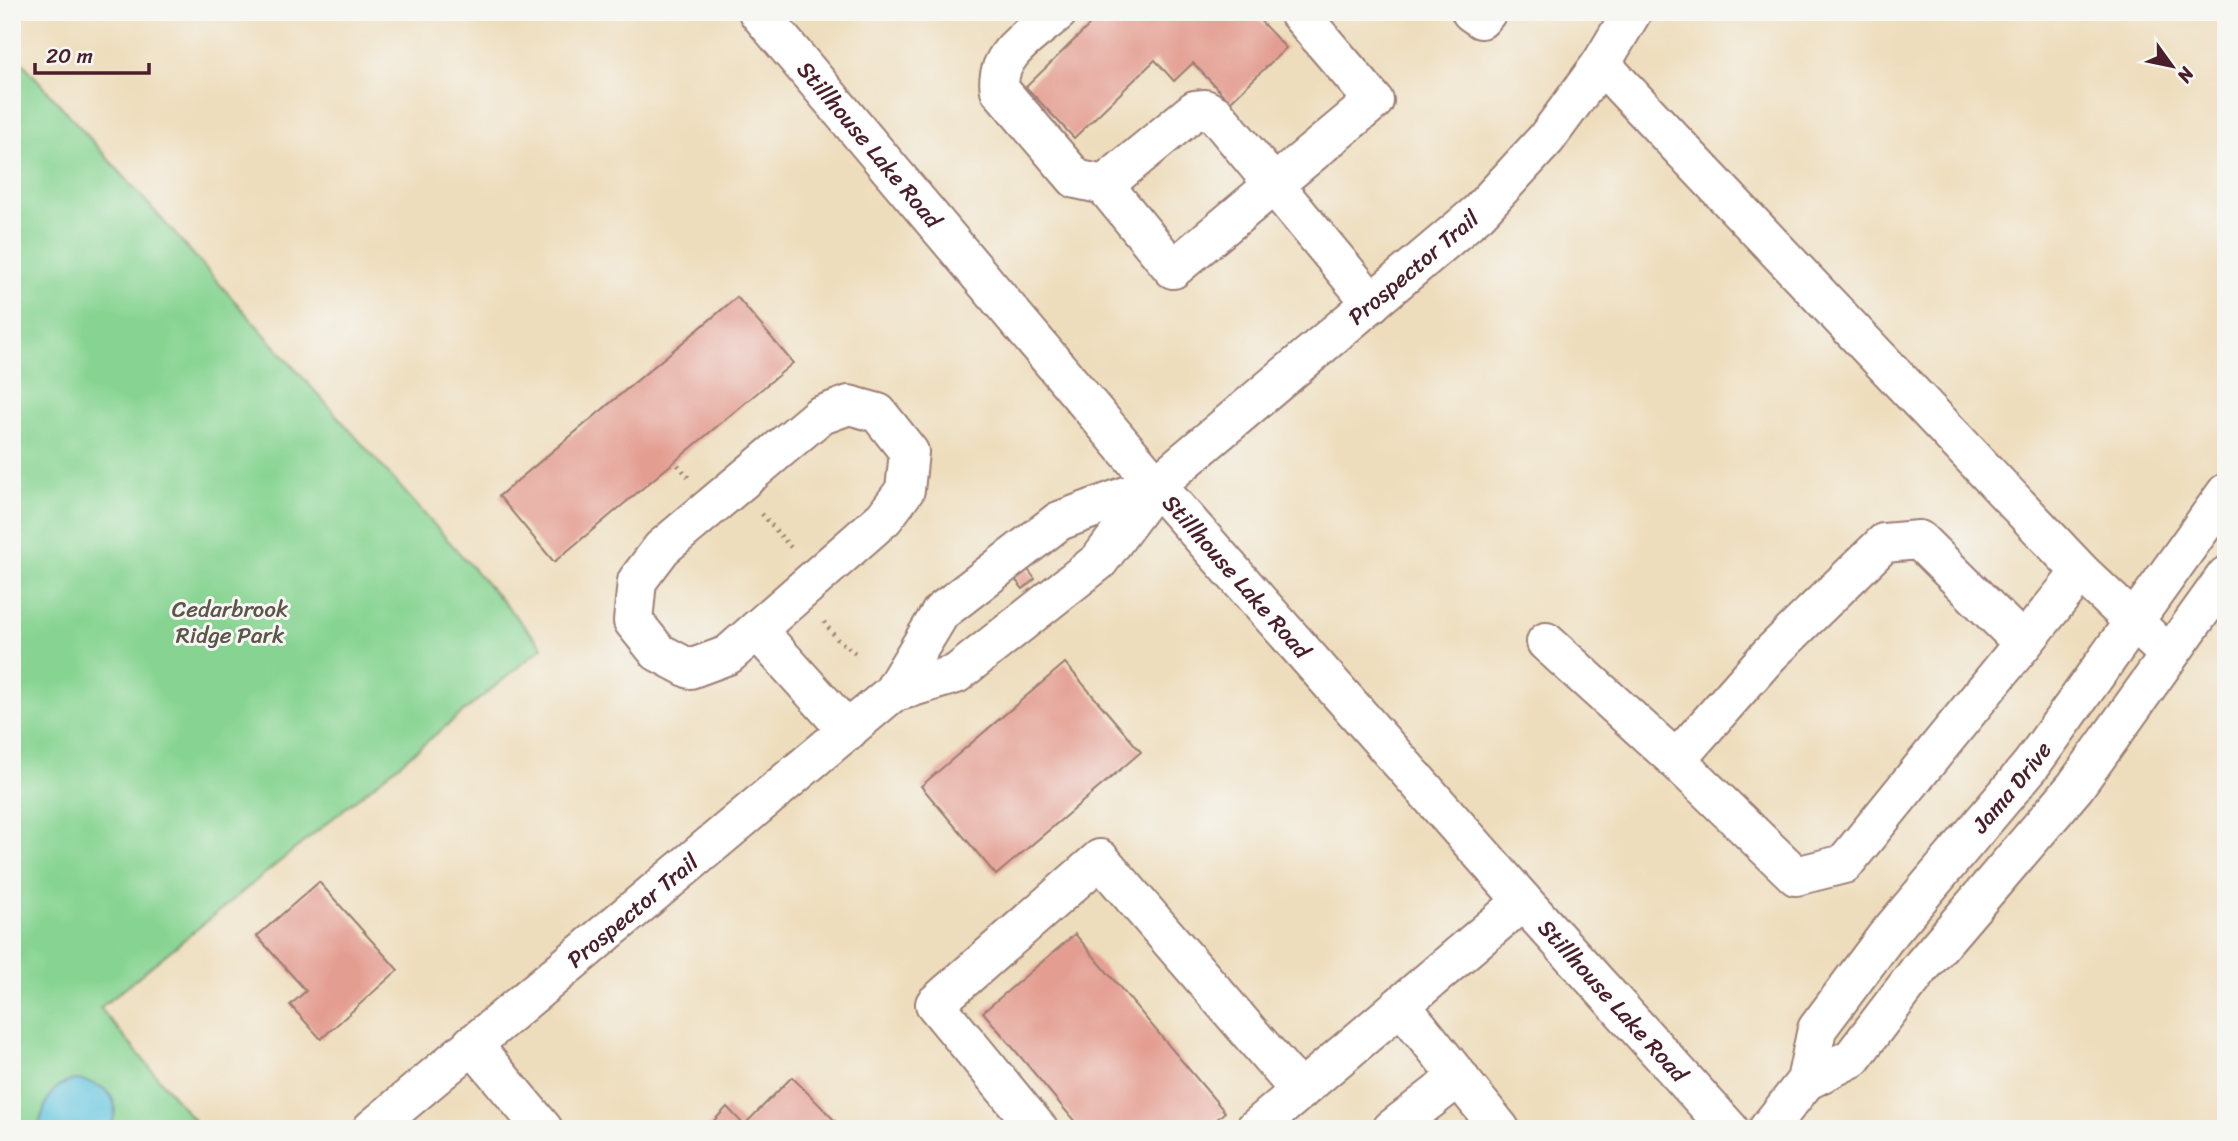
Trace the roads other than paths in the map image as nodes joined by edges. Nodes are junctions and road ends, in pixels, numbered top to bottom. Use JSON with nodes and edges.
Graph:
{"nodes":[{"id":1,"x":758,"y":12,"type":"edge"},
{"id":2,"x":1058,"y":12,"type":"edge"},
{"id":3,"x":1298,"y":12,"type":"edge"},
{"id":4,"x":1471,"y":12,"type":"edge"},
{"id":5,"x":1487,"y":12,"type":"edge"},
{"id":6,"x":1632,"y":12,"type":"edge"},
{"id":7,"x":1601,"y":64,"type":"junction"},
{"id":8,"x":1274,"y":184,"type":"junction"},
{"id":9,"x":1104,"y":185,"type":"junction"},
{"id":10,"x":1372,"y":303,"type":"junction"},
{"id":11,"x":1156,"y":485,"type":"junction"},
{"id":12,"x":2226,"y":493,"type":"edge"},
{"id":13,"x":2081,"y":572,"type":"junction"},
{"id":14,"x":2226,"y":576,"type":"edge"},
{"id":15,"x":2133,"y":623,"type":"junction"},
{"id":16,"x":757,"y":630,"type":"junction"},
{"id":17,"x":1546,"y":642,"type":"dead end"},
{"id":18,"x":2023,"y":643,"type":"junction"},
{"id":19,"x":2169,"y":655,"type":"junction"},
{"id":20,"x":892,"y":694,"type":"junction"},
{"id":21,"x":848,"y":730,"type":"junction"},
{"id":22,"x":1676,"y":760,"type":"junction"},
{"id":23,"x":1523,"y":901,"type":"junction"},
{"id":24,"x":1401,"y":1004,"type":"junction"},
{"id":25,"x":472,"y":1044,"type":"junction"},
{"id":26,"x":1459,"y":1077,"type":"junction"},
{"id":27,"x":1806,"y":1081,"type":"junction"},
{"id":28,"x":1300,"y":1091,"type":"junction"},
{"id":29,"x":372,"y":1129,"type":"edge"},
{"id":30,"x":543,"y":1129,"type":"edge"},
{"id":31,"x":1038,"y":1129,"type":"edge"},
{"id":32,"x":1255,"y":1129,"type":"edge"},
{"id":33,"x":1392,"y":1129,"type":"edge"},
{"id":34,"x":1500,"y":1129,"type":"edge"},
{"id":35,"x":1728,"y":1129,"type":"edge"},
{"id":36,"x":1768,"y":1129,"type":"edge"}],
"edges":[{"from":1,"to":11,"type":"street","name":"Stillhouse Lake Road"},
{"from":2,"to":9,"type":"street"},
{"from":3,"to":8,"type":"street"},
{"from":4,"to":5,"type":"street"},
{"from":6,"to":7,"type":"street","name":"Prospector Trail"},
{"from":7,"to":10,"type":"street","name":"Prospector Trail"},
{"from":7,"to":13,"type":"street"},
{"from":8,"to":9,"type":"street"},
{"from":8,"to":9,"type":"street"},
{"from":8,"to":10,"type":"street"},
{"from":10,"to":11,"type":"street","name":"Prospector Trail"},
{"from":11,"to":20,"type":"street","name":"Prospector Trail"},
{"from":11,"to":20,"type":"street","name":"Prospector Trail"},
{"from":11,"to":23,"type":"street","name":"Stillhouse Lake Road"},
{"from":12,"to":15,"type":"street","name":"Jama Drive"},
{"from":13,"to":15,"type":"street"},
{"from":13,"to":18,"type":"street"},
{"from":14,"to":19,"type":"street","name":"Jama Drive"},
{"from":15,"to":19,"type":"street"},
{"from":15,"to":27,"type":"street","name":"Jama Drive"},
{"from":16,"to":16,"type":"street"},
{"from":16,"to":21,"type":"street"},
{"from":17,"to":22,"type":"street"},
{"from":18,"to":22,"type":"street"},
{"from":18,"to":22,"type":"street"},
{"from":19,"to":27,"type":"street","name":"Jama Drive"},
{"from":20,"to":21,"type":"street","name":"Prospector Trail"},
{"from":21,"to":25,"type":"street","name":"Prospector Trail"},
{"from":23,"to":24,"type":"street"},
{"from":23,"to":35,"type":"street","name":"Stillhouse Lake Road"},
{"from":24,"to":26,"type":"street"},
{"from":24,"to":28,"type":"street"},
{"from":25,"to":29,"type":"street","name":"Prospector Trail"},
{"from":25,"to":30,"type":"street"},
{"from":26,"to":33,"type":"street"},
{"from":26,"to":34,"type":"street"},
{"from":27,"to":36,"type":"street","name":"Jama Drive"},
{"from":28,"to":31,"type":"street"},
{"from":28,"to":32,"type":"street"}]}
